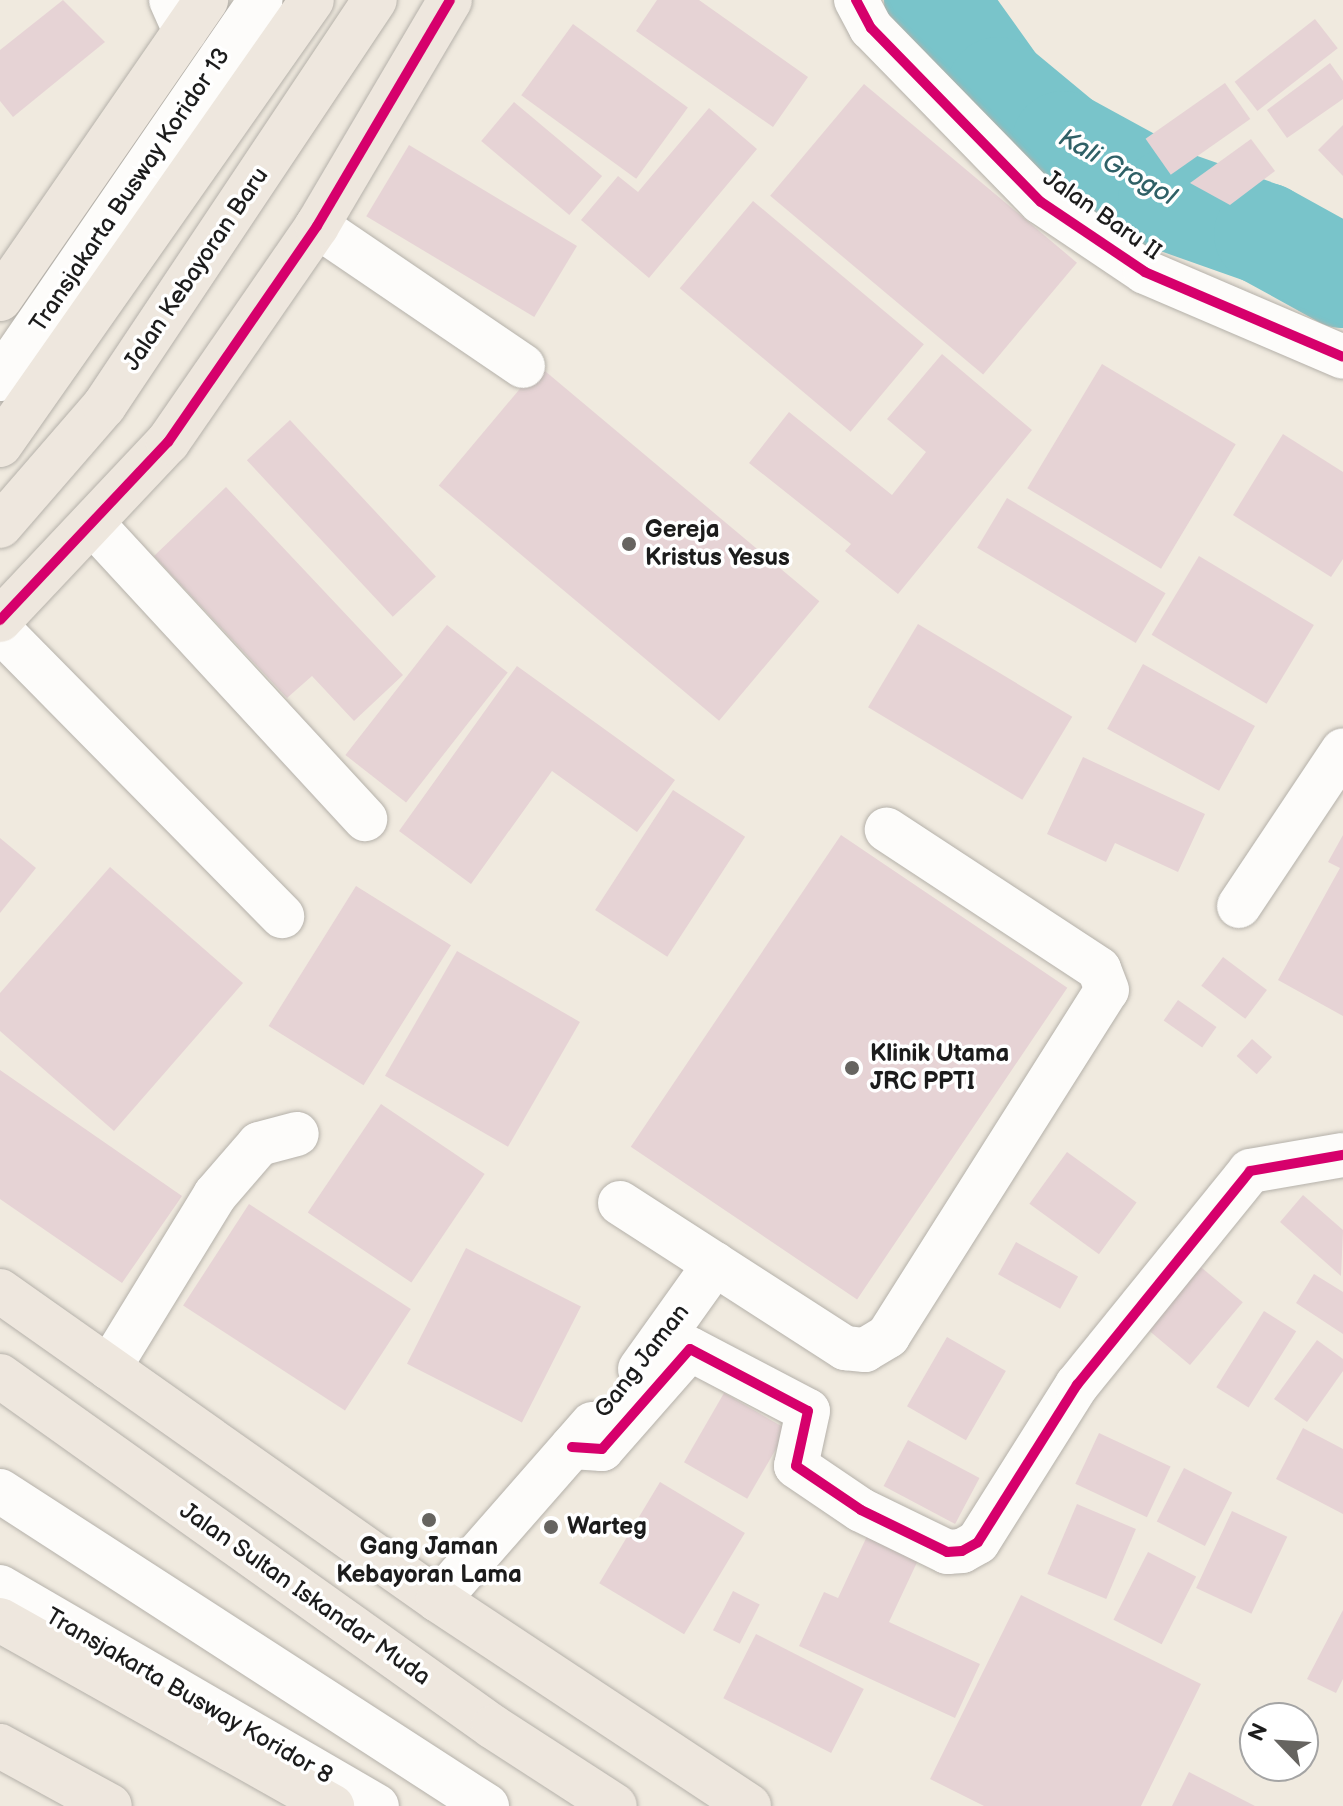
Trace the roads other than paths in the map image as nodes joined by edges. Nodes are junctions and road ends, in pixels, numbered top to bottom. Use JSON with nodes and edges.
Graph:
{"nodes":[{"id":1,"x":260,"y":0,"type":"edge"},
{"id":2,"x":375,"y":0,"type":"edge"},
{"id":3,"x":450,"y":0,"type":"edge"},
{"id":4,"x":856,"y":0,"type":"edge"},
{"id":5,"x":311,"y":2,"type":"edge"},
{"id":6,"x":187,"y":10,"type":"edge"},
{"id":7,"x":317,"y":226,"type":"junction"},
{"id":8,"x":0,"y":299,"type":"edge"},
{"id":9,"x":1343,"y":357,"type":"edge"},
{"id":10,"x":523,"y":366,"type":"dead end"},
{"id":11,"x":0,"y":379,"type":"edge"},
{"id":12,"x":0,"y":445,"type":"edge"},
{"id":13,"x":92,"y":523,"type":"junction"},
{"id":14,"x":0,"y":526,"type":"edge"},
{"id":15,"x":0,"y":620,"type":"edge"},
{"id":16,"x":0,"y":630,"type":"edge"},
{"id":17,"x":1343,"y":750,"type":"edge"},
{"id":18,"x":365,"y":819,"type":"dead end"},
{"id":19,"x":887,"y":830,"type":"dead end"},
{"id":20,"x":1239,"y":906,"type":"dead end"},
{"id":21,"x":282,"y":916,"type":"dead end"},
{"id":22,"x":297,"y":1134,"type":"dead end"},
{"id":23,"x":1343,"y":1155,"type":"edge"},
{"id":24,"x":620,"y":1203,"type":"dead end"},
{"id":25,"x":715,"y":1264,"type":"junction"},
{"id":26,"x":0,"y":1291,"type":"edge"},
{"id":27,"x":109,"y":1368,"type":"junction"},
{"id":28,"x":0,"y":1376,"type":"edge"},
{"id":29,"x":572,"y":1447,"type":"junction"},
{"id":30,"x":0,"y":1491,"type":"edge"},
{"id":31,"x":0,"y":1587,"type":"edge"},
{"id":32,"x":438,"y":1600,"type":"junction"},
{"id":33,"x":0,"y":1620,"type":"edge"},
{"id":34,"x":0,"y":1746,"type":"edge"},
{"id":35,"x":110,"y":1806,"type":"edge"},
{"id":36,"x":332,"y":1806,"type":"edge"},
{"id":37,"x":377,"y":1806,"type":"edge"},
{"id":38,"x":487,"y":1806,"type":"edge"},
{"id":39,"x":615,"y":1806,"type":"edge"},
{"id":40,"x":749,"y":1806,"type":"edge"}],
"edges":[{"from":1,"to":11,"type":"street","name":"Transjakarta Busway Koridor 13"},
{"from":2,"to":14,"type":"main road","name":"Jalan Kebayoran Baru"},
{"from":3,"to":7,"type":"main road"},
{"from":4,"to":9,"type":"street","name":"Jalan Baru II"},
{"from":5,"to":12,"type":"main road"},
{"from":6,"to":8,"type":"main road"},
{"from":7,"to":10,"type":"street"},
{"from":7,"to":13,"type":"main road"},
{"from":13,"to":15,"type":"main road"},
{"from":13,"to":18,"type":"street"},
{"from":16,"to":21,"type":"street"},
{"from":17,"to":20,"type":"street"},
{"from":19,"to":25,"type":"street"},
{"from":22,"to":27,"type":"street"},
{"from":23,"to":29,"type":"street"},
{"from":24,"to":25,"type":"street"},
{"from":25,"to":29,"type":"street","name":"Gang Jaman"},
{"from":26,"to":27,"type":"main road"},
{"from":27,"to":32,"type":"main road"},
{"from":28,"to":39,"type":"main road","name":"Jalan Sultan Iskandar Muda"},
{"from":29,"to":32,"type":"street","name":"Gang Jaman"},
{"from":30,"to":38,"type":"street"},
{"from":31,"to":37,"type":"street","name":"Transjakarta Busway Koridor 8"},
{"from":32,"to":40,"type":"main road"},
{"from":33,"to":36,"type":"main road"},
{"from":34,"to":35,"type":"main road"}]}
